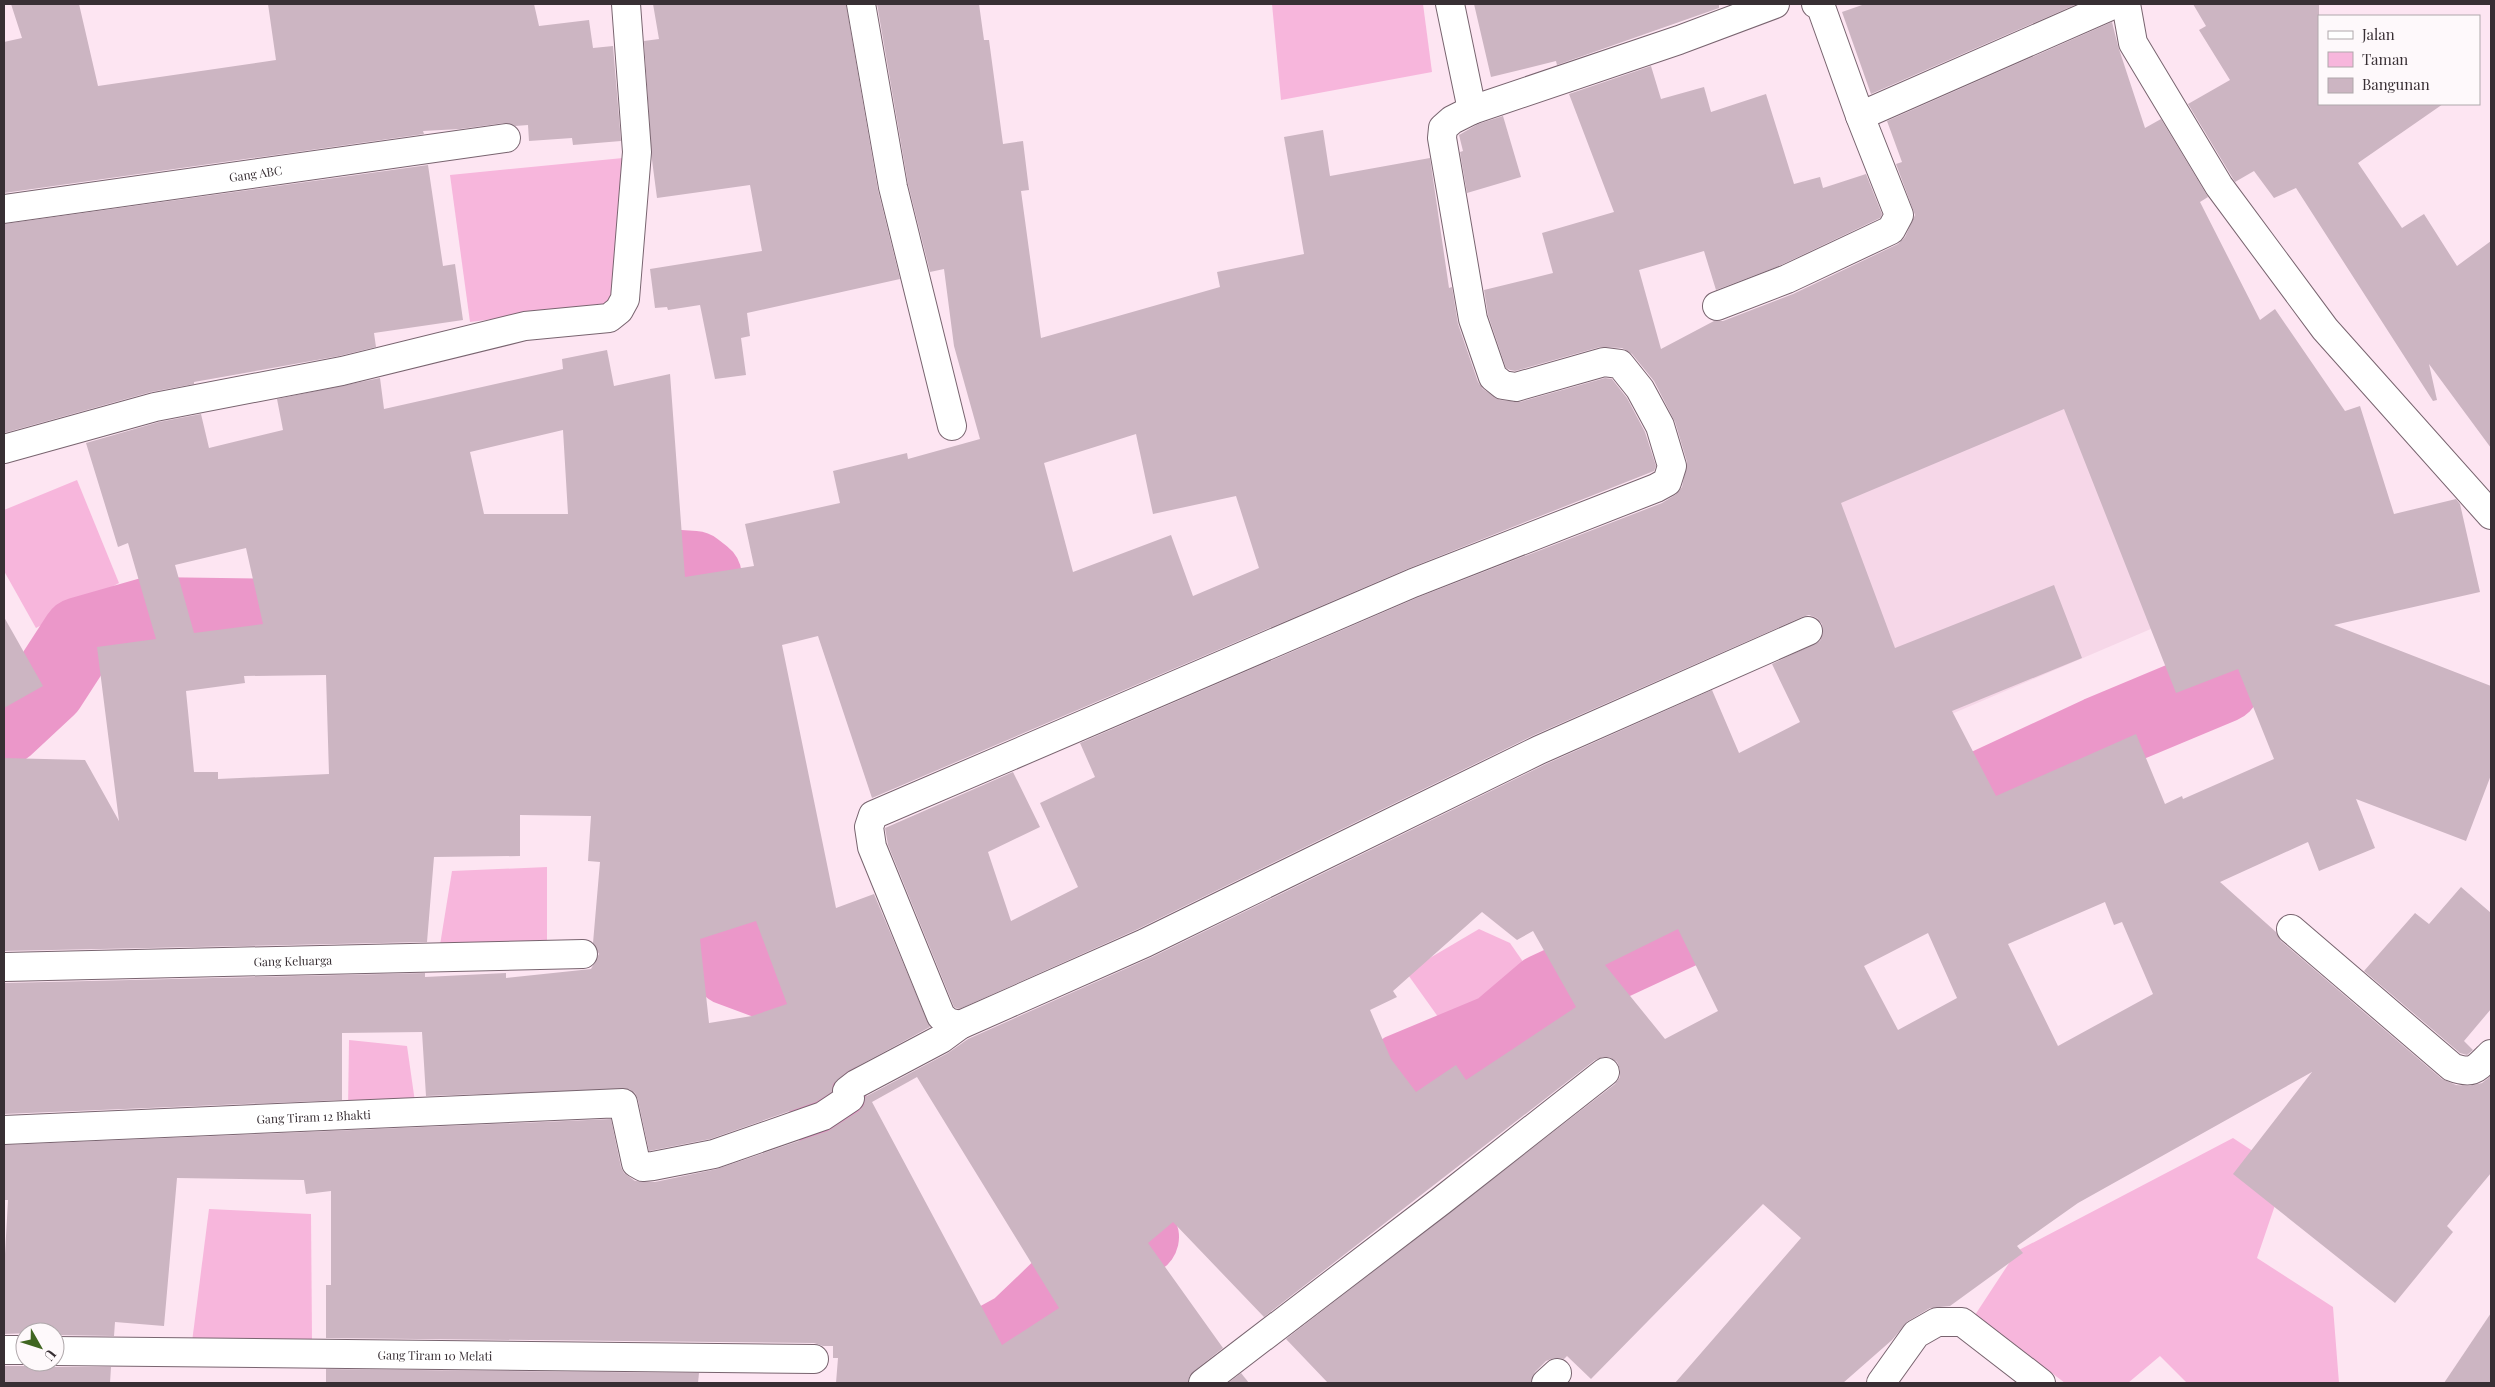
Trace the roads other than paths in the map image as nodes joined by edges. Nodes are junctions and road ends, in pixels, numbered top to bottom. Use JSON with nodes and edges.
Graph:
{"nodes":[{"id":1,"x":626,"y":4,"type":"edge"},
{"id":2,"x":861,"y":4,"type":"edge"},
{"id":3,"x":1450,"y":4,"type":"edge"},
{"id":4,"x":1775,"y":4,"type":"edge"},
{"id":5,"x":1816,"y":4,"type":"edge"},
{"id":6,"x":2115,"y":4,"type":"edge"},
{"id":7,"x":2126,"y":4,"type":"edge"},
{"id":8,"x":1472,"y":110,"type":"junction"},
{"id":9,"x":1860,"y":116,"type":"junction"},
{"id":10,"x":506,"y":138,"type":"dead end"},
{"id":11,"x":4,"y":209,"type":"edge"},
{"id":12,"x":1716,"y":306,"type":"dead end"},
{"id":13,"x":952,"y":426,"type":"dead end"},
{"id":14,"x":4,"y":449,"type":"edge"},
{"id":15,"x":2491,"y":515,"type":"edge"},
{"id":16,"x":1808,"y":631,"type":"dead end"},
{"id":17,"x":2291,"y":930,"type":"dead end"},
{"id":18,"x":582,"y":954,"type":"dead end"},
{"id":19,"x":4,"y":967,"type":"edge"},
{"id":20,"x":960,"y":1025,"type":"junction"},
{"id":21,"x":2491,"y":1054,"type":"edge"},
{"id":22,"x":1605,"y":1072,"type":"dead end"},
{"id":23,"x":4,"y":1130,"type":"edge"},
{"id":24,"x":65,"y":1351,"type":"edge"},
{"id":25,"x":814,"y":1359,"type":"dead end"},
{"id":26,"x":1203,"y":1383,"type":"edge"},
{"id":27,"x":1881,"y":1383,"type":"edge"},
{"id":28,"x":2041,"y":1383,"type":"edge"}],
"edges":[{"from":1,"to":14,"type":"street"},
{"from":2,"to":13,"type":"street"},
{"from":3,"to":8,"type":"street"},
{"from":4,"to":8,"type":"street"},
{"from":5,"to":9,"type":"street"},
{"from":6,"to":9,"type":"street"},
{"from":7,"to":15,"type":"street"},
{"from":8,"to":20,"type":"street"},
{"from":9,"to":12,"type":"street"},
{"from":10,"to":11,"type":"street","name":"Gang ABC"},
{"from":16,"to":20,"type":"street"},
{"from":17,"to":21,"type":"street"},
{"from":18,"to":19,"type":"street","name":"Gang Keluarga"},
{"from":20,"to":23,"type":"street","name":"Gang Tiram 12 Bhakti"},
{"from":22,"to":26,"type":"street"},
{"from":24,"to":25,"type":"street","name":"Gang Tiram 10 Melati"},
{"from":27,"to":28,"type":"street"}]}
